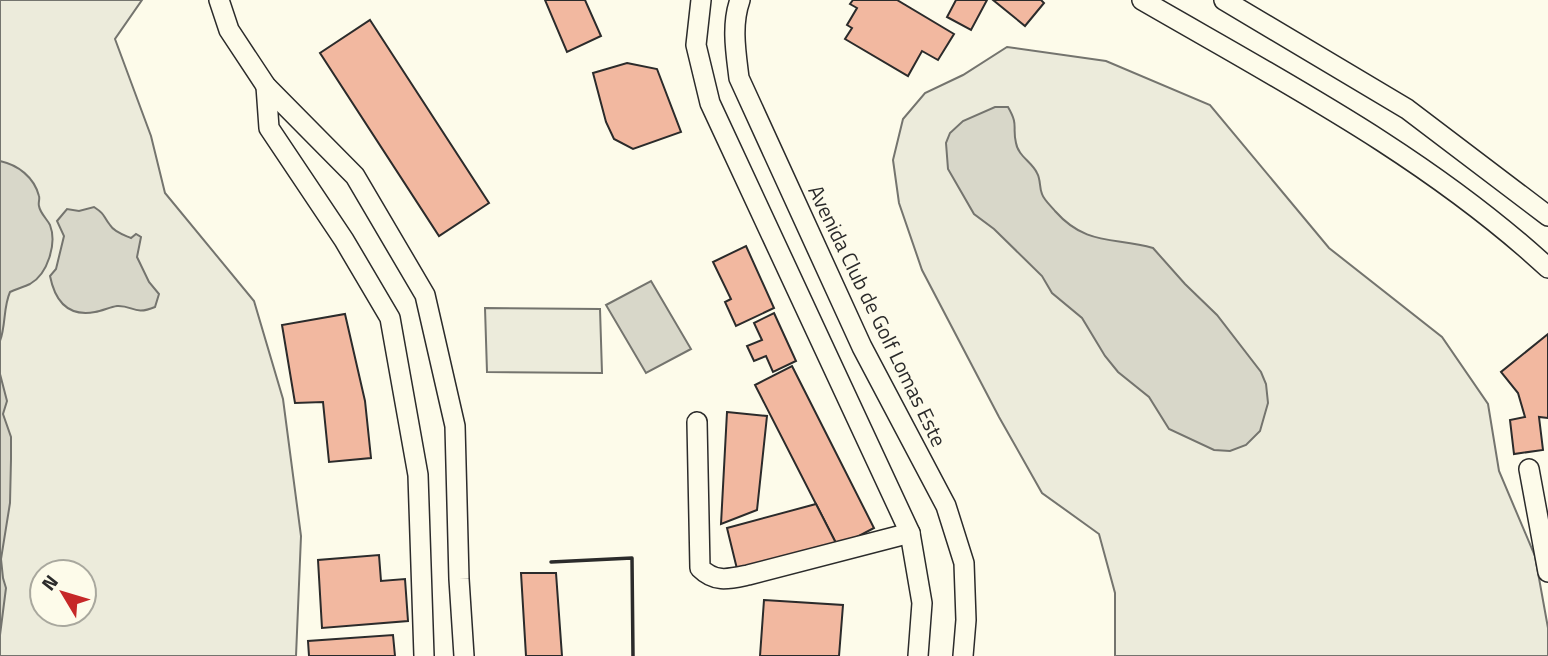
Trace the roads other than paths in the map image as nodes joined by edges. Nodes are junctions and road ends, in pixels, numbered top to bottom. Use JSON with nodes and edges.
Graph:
{"nodes":[{"id":1,"x":219,"y":0,"type":"edge"},
{"id":2,"x":701,"y":0,"type":"edge"},
{"id":3,"x":740,"y":0,"type":"edge"},
{"id":4,"x":1142,"y":0,"type":"edge"},
{"id":5,"x":1224,"y":0,"type":"edge"},
{"id":6,"x":265,"y":86,"type":"junction"},
{"id":7,"x":1548,"y":216,"type":"edge"},
{"id":8,"x":1548,"y":268,"type":"edge"},
{"id":9,"x":697,"y":422,"type":"dead end"},
{"id":10,"x":1529,"y":469,"type":"dead end"},
{"id":11,"x":910,"y":533,"type":"junction"},
{"id":12,"x":1548,"y":572,"type":"edge"},
{"id":13,"x":424,"y":656,"type":"edge"},
{"id":14,"x":464,"y":656,"type":"edge"},
{"id":15,"x":918,"y":656,"type":"edge"},
{"id":16,"x":963,"y":656,"type":"edge"}],
"edges":[{"from":1,"to":6,"type":"street"},
{"from":2,"to":11,"type":"street"},
{"from":3,"to":16,"type":"street","name":"Avenida Club de Golf Lomas Este"},
{"from":4,"to":8,"type":"street"},
{"from":5,"to":7,"type":"street"},
{"from":6,"to":13,"type":"street"},
{"from":6,"to":14,"type":"street"},
{"from":9,"to":11,"type":"street"},
{"from":10,"to":12,"type":"street"},
{"from":11,"to":15,"type":"street"}]}
